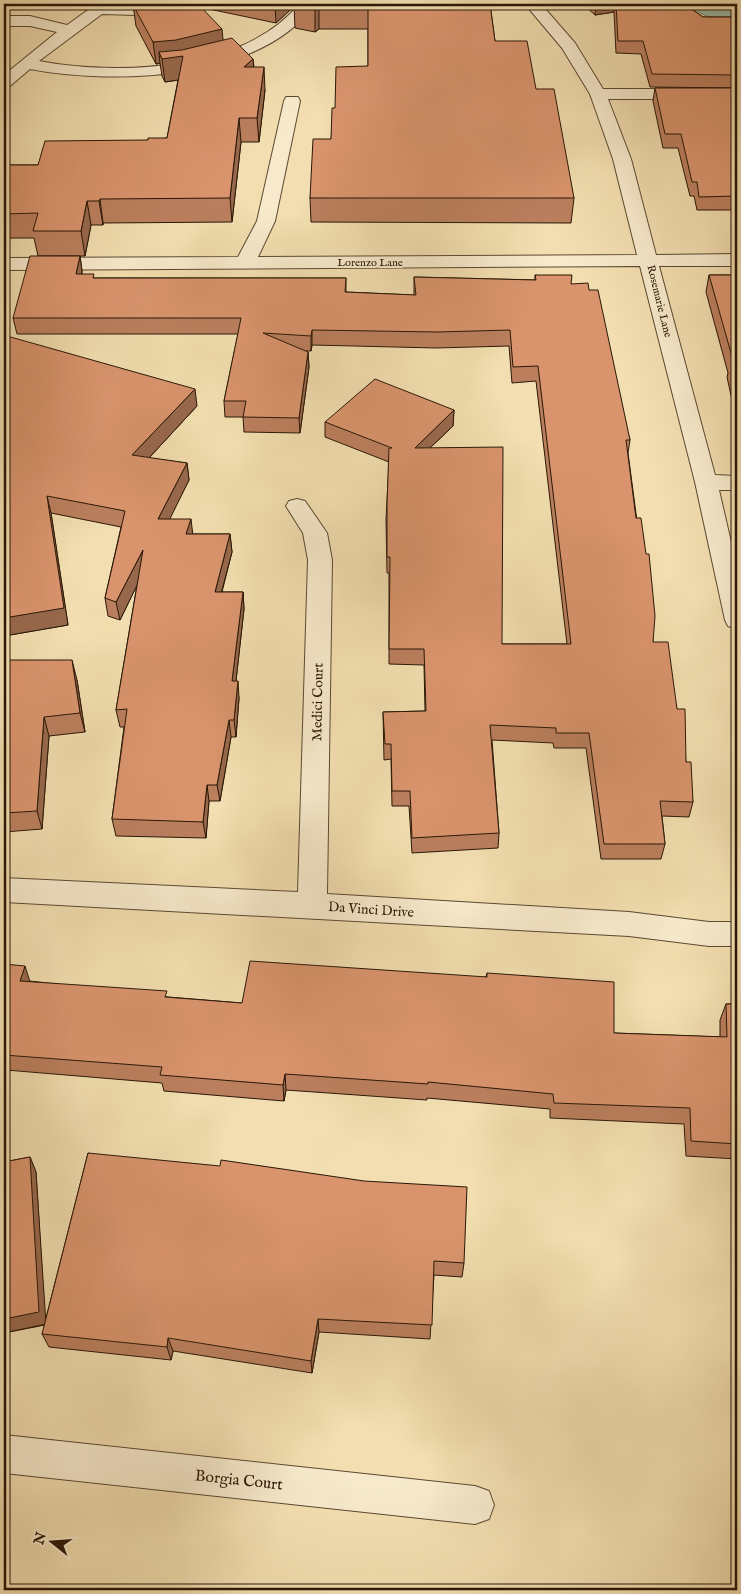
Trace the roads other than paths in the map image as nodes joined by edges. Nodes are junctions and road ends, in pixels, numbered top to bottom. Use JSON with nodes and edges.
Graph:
{"nodes":[{"id":1,"x":166,"y":4,"type":"edge"},
{"id":2,"x":307,"y":4,"type":"edge"},
{"id":3,"x":533,"y":4,"type":"edge"},
{"id":4,"x":35,"y":5,"type":"dead end"},
{"id":5,"x":92,"y":6,"type":"edge"},
{"id":6,"x":30,"y":21,"type":"junction"},
{"id":7,"x":5,"y":22,"type":"edge"},
{"id":8,"x":69,"y":30,"type":"junction"},
{"id":9,"x":26,"y":63,"type":"junction"},
{"id":10,"x":4,"y":83,"type":"edge"},
{"id":11,"x":598,"y":94,"type":"junction"},
{"id":12,"x":737,"y":94,"type":"edge"},
{"id":13,"x":292,"y":101,"type":"dead end"},
{"id":14,"x":650,"y":260,"type":"junction"},
{"id":15,"x":737,"y":260,"type":"edge"},
{"id":16,"x":245,"y":263,"type":"junction"},
{"id":17,"x":4,"y":264,"type":"edge"},
{"id":18,"x":706,"y":482,"type":"junction"},
{"id":19,"x":737,"y":483,"type":"edge"},
{"id":20,"x":297,"y":506,"type":"dead end"},
{"id":21,"x":737,"y":620,"type":"edge"},
{"id":22,"x":4,"y":890,"type":"edge"},
{"id":23,"x":312,"y":905,"type":"junction"},
{"id":24,"x":737,"y":934,"type":"edge"},
{"id":25,"x":4,"y":1454,"type":"edge"},
{"id":26,"x":475,"y":1505,"type":"dead end"}],
"edges":[{"from":1,"to":5,"type":"street"},
{"from":2,"to":9,"type":"street"},
{"from":3,"to":11,"type":"street","name":"Rosemarie Lane"},
{"from":4,"to":6,"type":"street"},
{"from":5,"to":8,"type":"street"},
{"from":6,"to":7,"type":"street"},
{"from":6,"to":8,"type":"street"},
{"from":8,"to":9,"type":"street"},
{"from":9,"to":10,"type":"street"},
{"from":11,"to":12,"type":"street"},
{"from":11,"to":14,"type":"street","name":"Rosemarie Lane"},
{"from":13,"to":16,"type":"street"},
{"from":14,"to":15,"type":"street","name":"Lorenzo Lane"},
{"from":14,"to":16,"type":"street","name":"Lorenzo Lane"},
{"from":14,"to":18,"type":"street","name":"Rosemarie Lane"},
{"from":16,"to":17,"type":"street","name":"Lorenzo Lane"},
{"from":18,"to":19,"type":"street"},
{"from":18,"to":21,"type":"street","name":"Rosemarie Lane"},
{"from":20,"to":23,"type":"street","name":"Medici Court"},
{"from":22,"to":23,"type":"street","name":"Da Vinci Drive"},
{"from":23,"to":24,"type":"street","name":"Da Vinci Drive"},
{"from":25,"to":26,"type":"street","name":"Borgia Court"}]}
